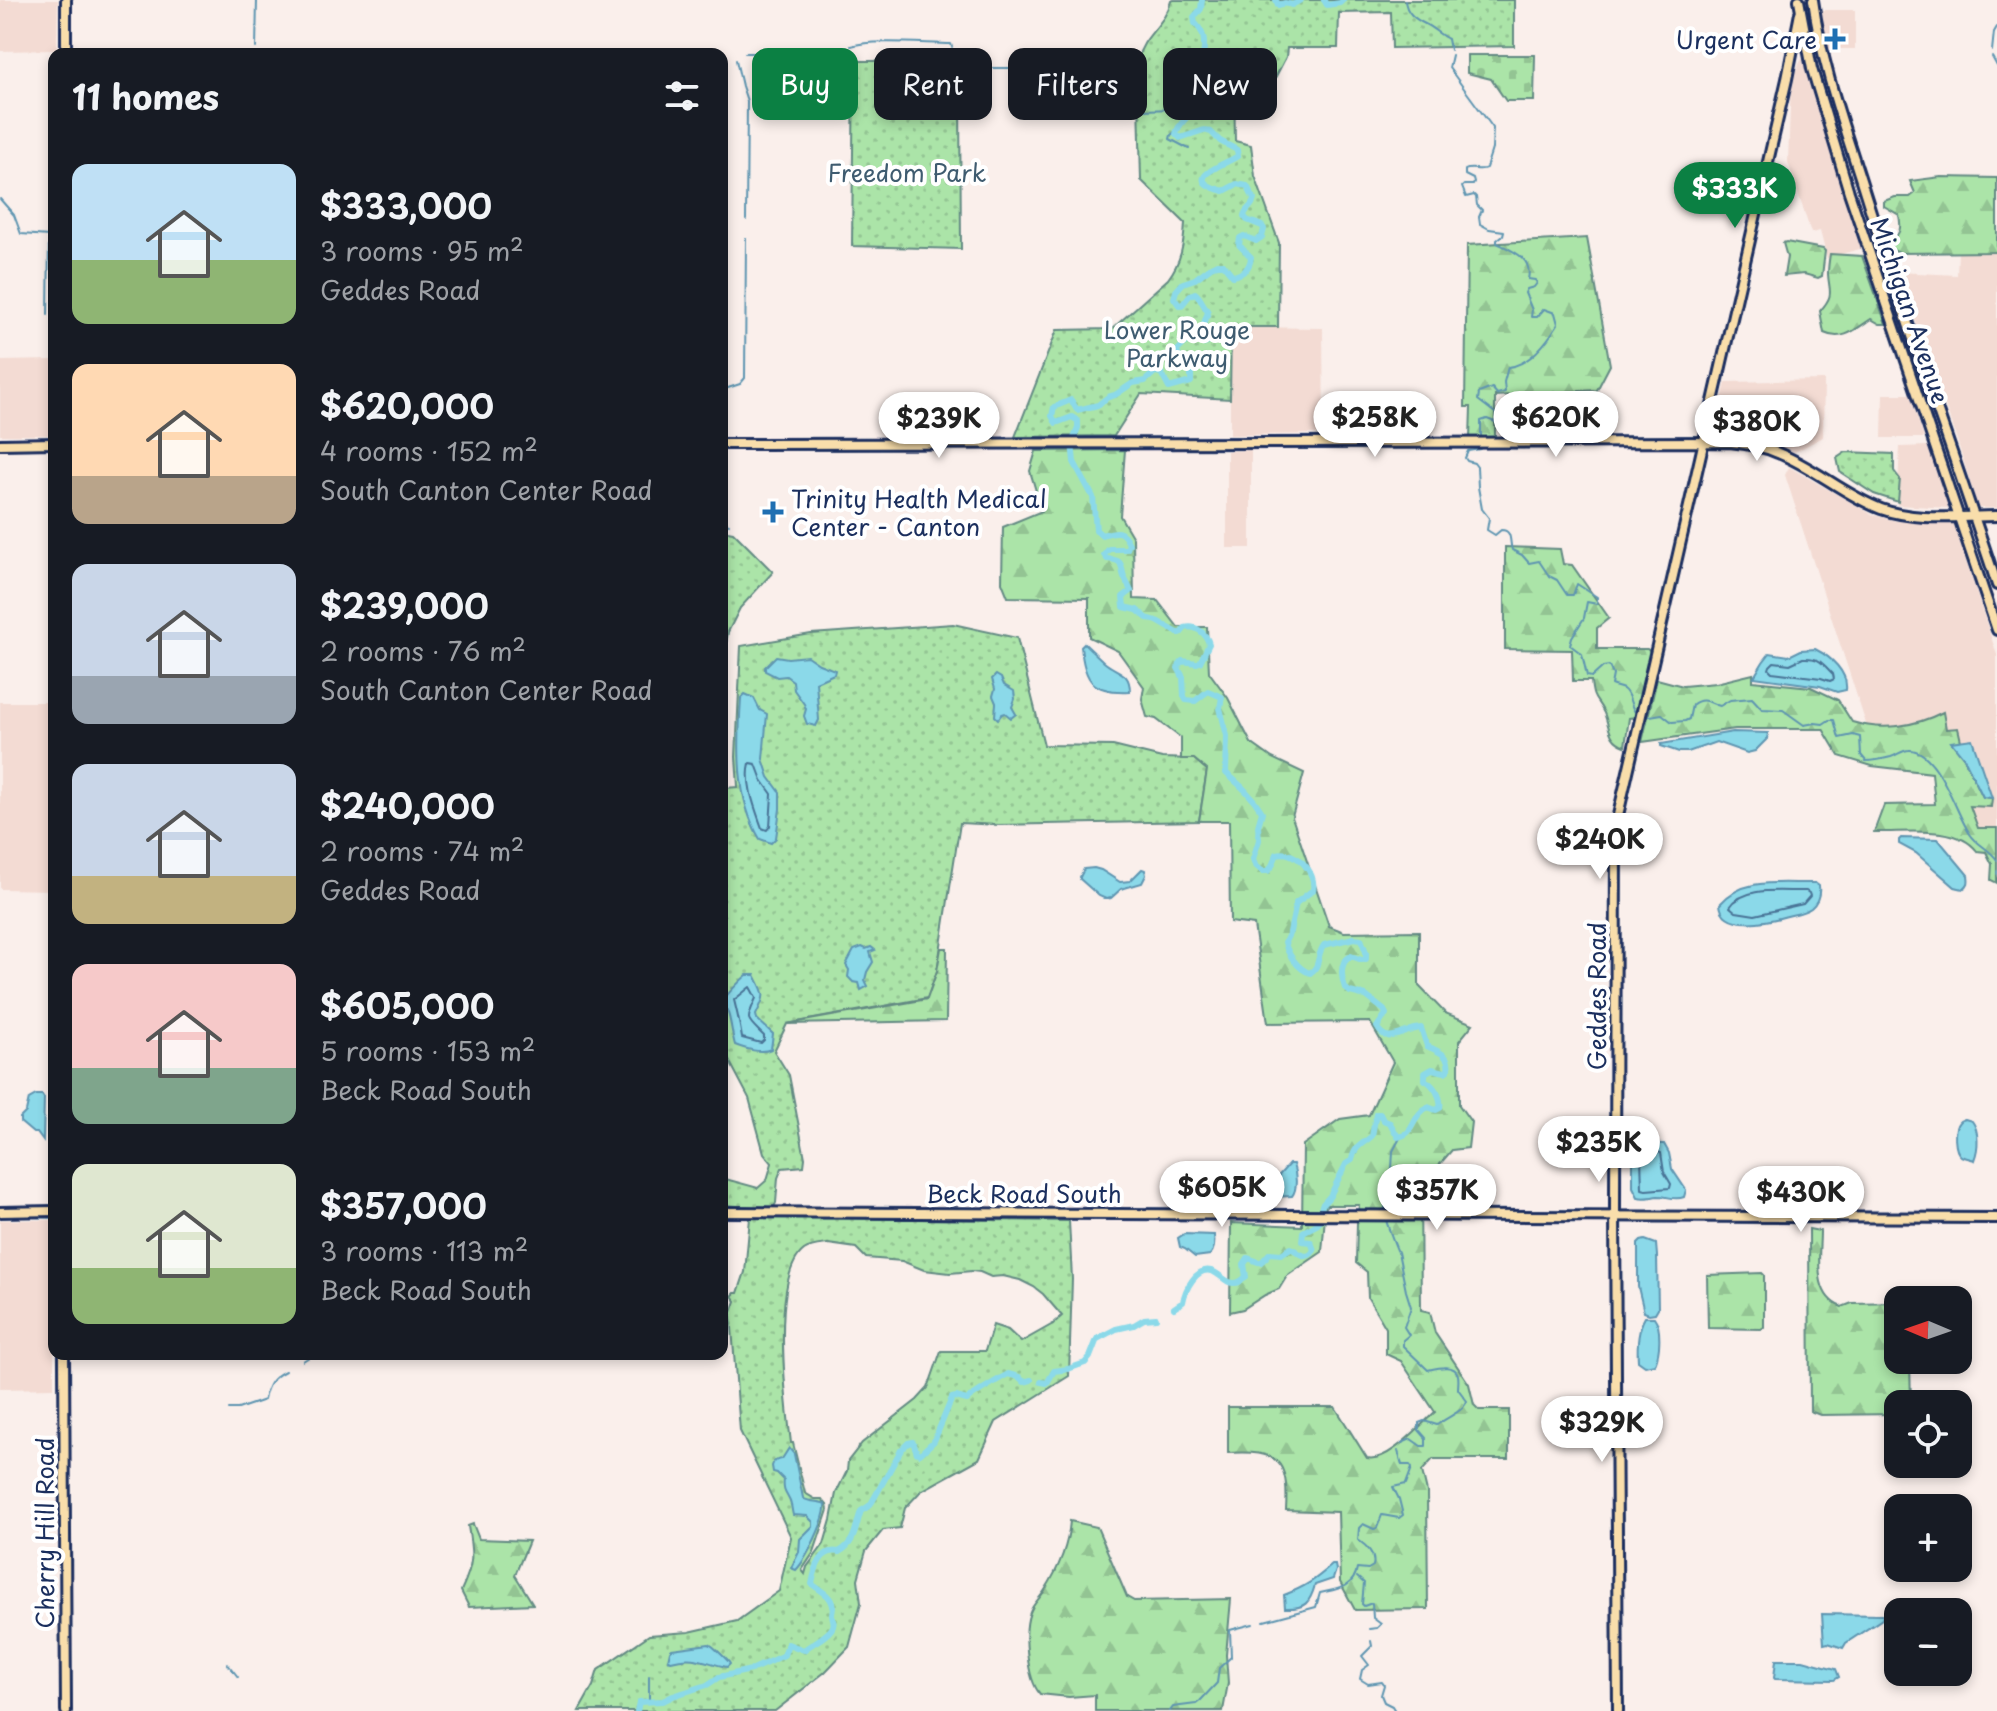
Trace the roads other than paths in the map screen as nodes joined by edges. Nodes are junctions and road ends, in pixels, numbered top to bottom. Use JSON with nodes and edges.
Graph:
{"nodes":[{"id":1,"x":66,"y":0,"type":"edge"},
{"id":2,"x":1799,"y":0,"type":"edge"},
{"id":3,"x":1813,"y":0,"type":"edge"},
{"id":4,"x":1800,"y":13,"type":"junction"},
{"id":5,"x":66,"y":48,"type":"edge"},
{"id":6,"x":1830,"y":131,"type":"junction"},
{"id":7,"x":1845,"y":132,"type":"junction"},
{"id":8,"x":1842,"y":167,"type":"junction"},
{"id":9,"x":1857,"y":168,"type":"junction"},
{"id":10,"x":1917,"y":346,"type":"junction"},
{"id":11,"x":1902,"y":347,"type":"junction"},
{"id":12,"x":1935,"y":399,"type":"junction"},
{"id":13,"x":1920,"y":400,"type":"junction"},
{"id":14,"x":1704,"y":442,"type":"junction"},
{"id":15,"x":48,"y":443,"type":"edge"},
{"id":16,"x":0,"y":444,"type":"edge"},
{"id":17,"x":728,"y":444,"type":"edge"},
{"id":18,"x":1974,"y":516,"type":"junction"},
{"id":19,"x":1997,"y":516,"type":"edge"},
{"id":20,"x":1959,"y":517,"type":"junction"},
{"id":21,"x":1997,"y":585,"type":"edge"},
{"id":22,"x":1986,"y":600,"type":"junction"},
{"id":23,"x":1997,"y":604,"type":"edge"},
{"id":24,"x":1997,"y":630,"type":"edge"},
{"id":25,"x":48,"y":1211,"type":"edge"},
{"id":26,"x":0,"y":1212,"type":"edge"},
{"id":27,"x":728,"y":1212,"type":"edge"},
{"id":28,"x":1615,"y":1218,"type":"junction"},
{"id":29,"x":1997,"y":1218,"type":"edge"},
{"id":30,"x":64,"y":1360,"type":"edge"},
{"id":31,"x":66,"y":1711,"type":"edge"},
{"id":32,"x":1618,"y":1711,"type":"edge"}],
"edges":[{"from":1,"to":5,"type":"main road"},
{"from":2,"to":4,"type":"main road","name":"Michigan Avenue"},
{"from":3,"to":7,"type":"main road","name":"Michigan Avenue"},
{"from":4,"to":6,"type":"main road","name":"Michigan Avenue"},
{"from":4,"to":14,"type":"main road","name":"Geddes Road"},
{"from":6,"to":7,"type":"main road"},
{"from":6,"to":8,"type":"main road","name":"Michigan Avenue"},
{"from":7,"to":9,"type":"main road","name":"Michigan Avenue"},
{"from":8,"to":9,"type":"main road"},
{"from":8,"to":11,"type":"main road","name":"Michigan Avenue"},
{"from":9,"to":10,"type":"main road","name":"Michigan Avenue"},
{"from":10,"to":11,"type":"main road"},
{"from":10,"to":12,"type":"main road","name":"Michigan Avenue"},
{"from":11,"to":13,"type":"main road","name":"Michigan Avenue"},
{"from":12,"to":13,"type":"main road"},
{"from":12,"to":18,"type":"main road","name":"Michigan Avenue"},
{"from":13,"to":20,"type":"main road","name":"Michigan Avenue"},
{"from":14,"to":17,"type":"main road"},
{"from":14,"to":20,"type":"main road"},
{"from":14,"to":28,"type":"main road","name":"Geddes Road"},
{"from":15,"to":16,"type":"main road"},
{"from":18,"to":19,"type":"main road"},
{"from":18,"to":20,"type":"main road"},
{"from":18,"to":21,"type":"main road","name":"Michigan Avenue"},
{"from":20,"to":22,"type":"main road","name":"Michigan Avenue"},
{"from":22,"to":23,"type":"main road"},
{"from":22,"to":24,"type":"main road","name":"Michigan Avenue"},
{"from":25,"to":26,"type":"main road"},
{"from":27,"to":28,"type":"main road","name":"Beck Road South"},
{"from":28,"to":29,"type":"main road","name":"Beck Road South"},
{"from":28,"to":32,"type":"main road","name":"Geddes Road"},
{"from":30,"to":31,"type":"main road","name":"Cherry Hill Road"}]}
